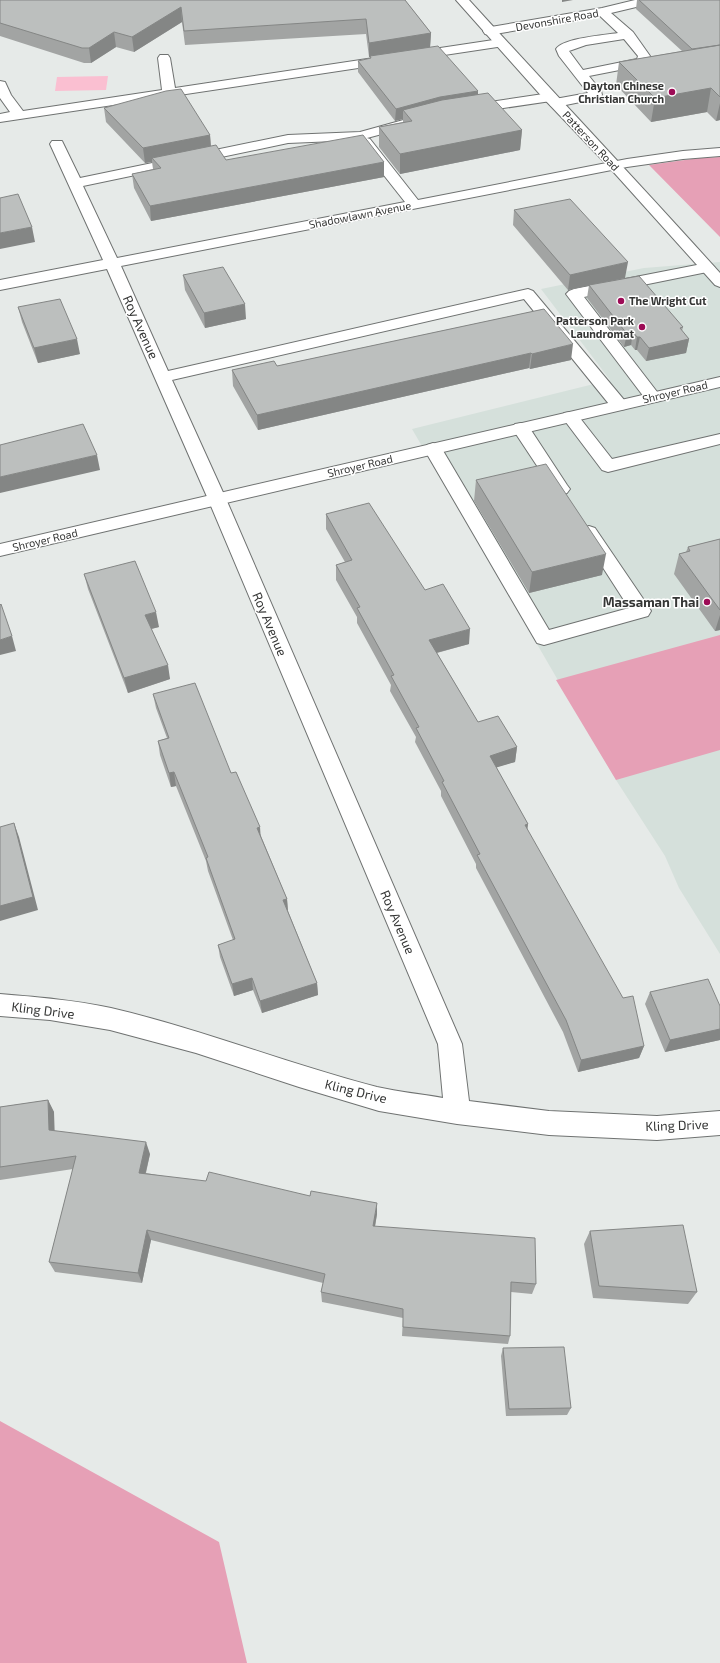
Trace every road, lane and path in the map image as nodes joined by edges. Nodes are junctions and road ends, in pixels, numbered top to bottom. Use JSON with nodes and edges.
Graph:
{"nodes":[{"id":1,"x":462,"y":0,"type":"edge"},
{"id":2,"x":649,"y":0,"type":"edge"},
{"id":3,"x":602,"y":12,"type":"junction"},
{"id":4,"x":489,"y":31,"type":"junction"},
{"id":5,"x":629,"y":36,"type":"junction"},
{"id":6,"x":500,"y":43,"type":"junction"},
{"id":7,"x":164,"y":58,"type":"dead end"},
{"id":8,"x":580,"y":74,"type":"junction"},
{"id":9,"x":0,"y":86,"type":"edge"},
{"id":10,"x":169,"y":92,"type":"junction"},
{"id":11,"x":552,"y":100,"type":"junction"},
{"id":12,"x":456,"y":112,"type":"edge"},
{"id":13,"x":19,"y":115,"type":"junction"},
{"id":14,"x":0,"y":118,"type":"edge"},
{"id":15,"x":418,"y":120,"type":"edge"},
{"id":16,"x":361,"y":136,"type":"junction"},
{"id":17,"x":57,"y":144,"type":"dead end"},
{"id":18,"x":720,"y":152,"type":"edge"},
{"id":19,"x":614,"y":164,"type":"junction"},
{"id":20,"x":75,"y":183,"type":"junction"},
{"id":21,"x":415,"y":205,"type":"junction"},
{"id":22,"x":112,"y":263,"type":"junction"},
{"id":23,"x":707,"y":268,"type":"junction"},
{"id":24,"x":720,"y":282,"type":"edge"},
{"id":25,"x":0,"y":285,"type":"edge"},
{"id":26,"x":163,"y":377,"type":"junction"},
{"id":27,"x":720,"y":382,"type":"edge"},
{"id":28,"x":653,"y":397,"type":"junction"},
{"id":29,"x":619,"y":405,"type":"junction"},
{"id":30,"x":570,"y":417,"type":"junction"},
{"id":31,"x":521,"y":428,"type":"junction"},
{"id":32,"x":720,"y":439,"type":"edge"},
{"id":33,"x":433,"y":449,"type":"junction"},
{"id":34,"x":217,"y":499,"type":"junction"},
{"id":35,"x":0,"y":550,"type":"edge"},
{"id":36,"x":0,"y":1005,"type":"edge"},
{"id":37,"x":457,"y":1112,"type":"junction"},
{"id":38,"x":720,"y":1123,"type":"edge"}],
"edges":[{"from":1,"to":4,"type":"street","name":"Patterson Road"},
{"from":2,"to":3,"type":"street","name":"Devonshire Road"},
{"from":3,"to":4,"type":"street","name":"Devonshire Road"},
{"from":3,"to":5,"type":"street"},
{"from":4,"to":6,"type":"street","name":"Patterson Road"},
{"from":5,"to":8,"type":"street"},
{"from":5,"to":8,"type":"street"},
{"from":6,"to":10,"type":"street"},
{"from":6,"to":11,"type":"street","name":"Patterson Road"},
{"from":7,"to":10,"type":"street"},
{"from":8,"to":11,"type":"street"},
{"from":9,"to":13,"type":"street"},
{"from":10,"to":13,"type":"street"},
{"from":11,"to":12,"type":"street"},
{"from":11,"to":19,"type":"street","name":"Patterson Road"},
{"from":13,"to":14,"type":"street"},
{"from":15,"to":16,"type":"street"},
{"from":16,"to":20,"type":"street"},
{"from":16,"to":21,"type":"street"},
{"from":17,"to":20,"type":"street","name":"Roy Avenue"},
{"from":18,"to":19,"type":"street","name":"Shadowlawn Avenue"},
{"from":19,"to":21,"type":"street","name":"Shadowlawn Avenue"},
{"from":19,"to":23,"type":"street","name":"Patterson Road"},
{"from":20,"to":22,"type":"street","name":"Roy Avenue"},
{"from":21,"to":22,"type":"street","name":"Shadowlawn Avenue"},
{"from":22,"to":25,"type":"street","name":"Shadowlawn Avenue"},
{"from":22,"to":26,"type":"street","name":"Roy Avenue"},
{"from":23,"to":24,"type":"street","name":"Patterson Road"},
{"from":23,"to":28,"type":"street"},
{"from":26,"to":29,"type":"street"},
{"from":26,"to":34,"type":"street","name":"Roy Avenue"},
{"from":27,"to":28,"type":"street","name":"Shroyer Road"},
{"from":28,"to":29,"type":"street","name":"Shroyer Road"},
{"from":29,"to":30,"type":"street","name":"Shroyer Road"},
{"from":30,"to":31,"type":"street","name":"Shroyer Road"},
{"from":30,"to":32,"type":"street"},
{"from":31,"to":33,"type":"street","name":"Shroyer Road"},
{"from":31,"to":33,"type":"street"},
{"from":33,"to":34,"type":"street","name":"Shroyer Road"},
{"from":34,"to":35,"type":"street","name":"Shroyer Road"},
{"from":34,"to":37,"type":"street","name":"Roy Avenue"},
{"from":36,"to":37,"type":"street","name":"Kling Drive"},
{"from":37,"to":38,"type":"street","name":"Kling Drive"}]}
